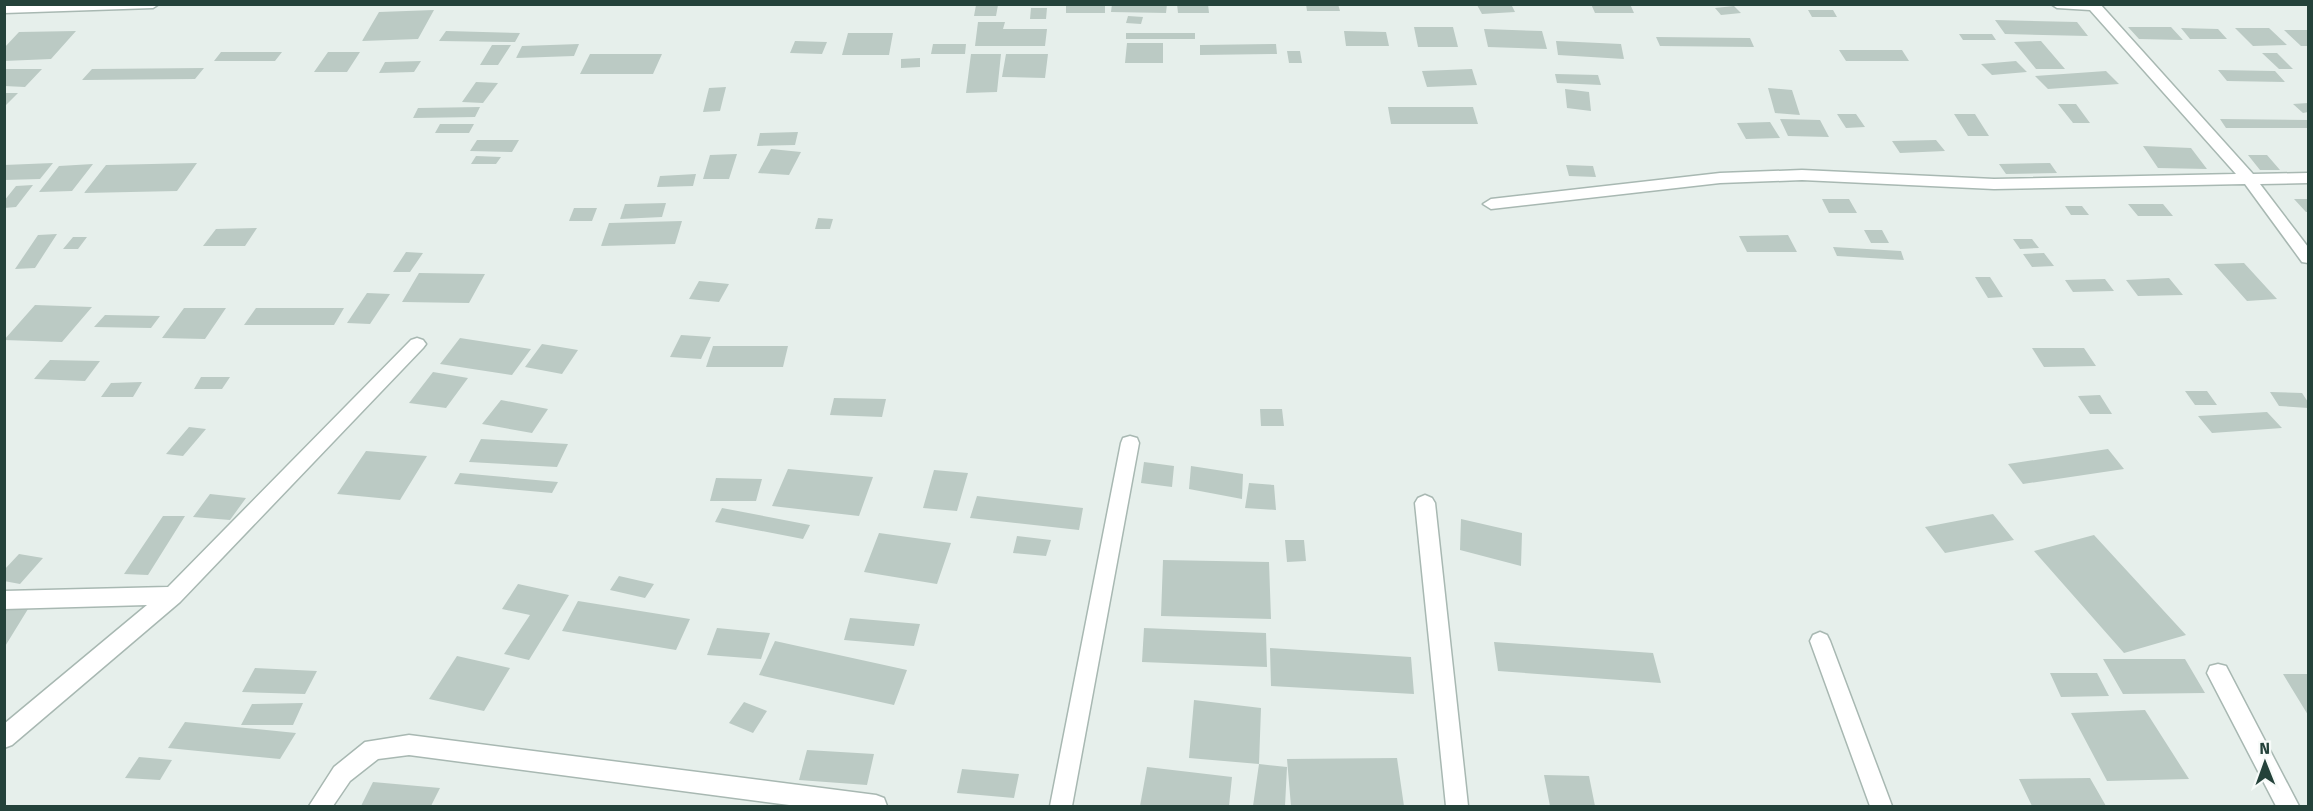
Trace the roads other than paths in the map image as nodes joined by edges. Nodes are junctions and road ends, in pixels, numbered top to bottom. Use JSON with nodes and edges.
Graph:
{"nodes":[{"id":1,"x":153,"y":4,"type":"edge"},
{"id":2,"x":2057,"y":4,"type":"edge"},
{"id":3,"x":2092,"y":5,"type":"edge"},
{"id":4,"x":10,"y":10,"type":"edge"},
{"id":5,"x":2248,"y":178,"type":"junction"},
{"id":6,"x":2308,"y":178,"type":"edge"},
{"id":7,"x":1491,"y":204,"type":"dead end"},
{"id":8,"x":2308,"y":258,"type":"edge"},
{"id":9,"x":417,"y":344,"type":"dead end"},
{"id":10,"x":1130,"y":443,"type":"dead end"},
{"id":11,"x":1425,"y":503,"type":"dead end"},
{"id":12,"x":173,"y":596,"type":"junction"},
{"id":13,"x":4,"y":600,"type":"edge"},
{"id":14,"x":1820,"y":641,"type":"dead end"},
{"id":15,"x":2218,"y":673,"type":"dead end"},
{"id":16,"x":4,"y":738,"type":"edge"},
{"id":17,"x":320,"y":807,"type":"edge"},
{"id":18,"x":876,"y":807,"type":"edge"},
{"id":19,"x":1061,"y":807,"type":"edge"},
{"id":20,"x":1457,"y":807,"type":"edge"},
{"id":21,"x":1881,"y":807,"type":"edge"},
{"id":22,"x":2288,"y":807,"type":"edge"}],
"edges":[{"from":1,"to":4,"type":"street"},
{"from":2,"to":3,"type":"street"},
{"from":3,"to":5,"type":"street"},
{"from":5,"to":6,"type":"street"},
{"from":5,"to":7,"type":"street"},
{"from":5,"to":8,"type":"street"},
{"from":9,"to":12,"type":"street"},
{"from":10,"to":19,"type":"street"},
{"from":11,"to":20,"type":"street"},
{"from":12,"to":13,"type":"street"},
{"from":12,"to":16,"type":"street"},
{"from":14,"to":21,"type":"street"},
{"from":15,"to":22,"type":"street"},
{"from":17,"to":18,"type":"street"}]}
